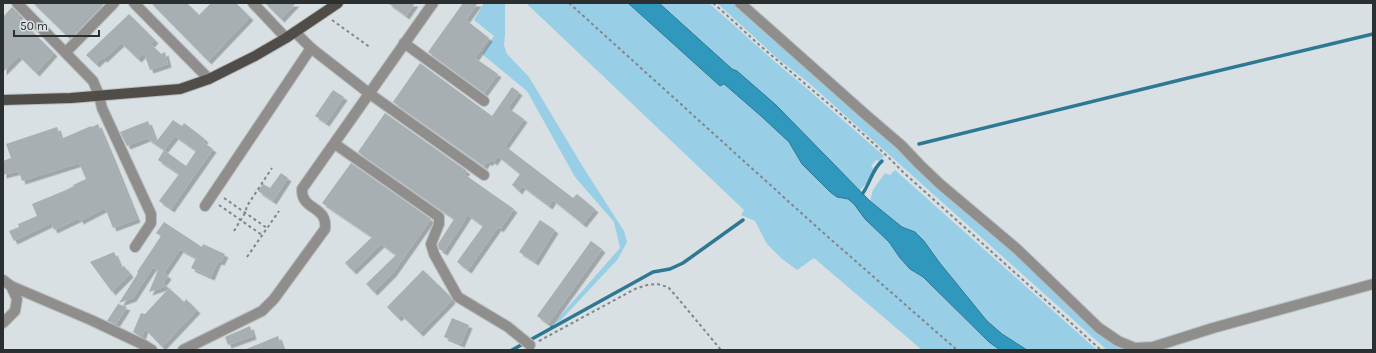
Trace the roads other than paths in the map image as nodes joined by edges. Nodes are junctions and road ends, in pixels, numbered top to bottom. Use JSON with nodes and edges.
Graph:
{"nodes":[{"id":1,"x":17,"y":3,"type":"edge"},
{"id":2,"x":114,"y":3,"type":"edge"},
{"id":3,"x":134,"y":3,"type":"edge"},
{"id":4,"x":252,"y":3,"type":"edge"},
{"id":5,"x":338,"y":3,"type":"edge"},
{"id":6,"x":433,"y":3,"type":"edge"},
{"id":7,"x":740,"y":3,"type":"edge"},
{"id":8,"x":296,"y":32,"type":"junction"},
{"id":9,"x":286,"y":38,"type":"junction"},
{"id":10,"x":404,"y":44,"type":"junction"},
{"id":11,"x":311,"y":48,"type":"junction"},
{"id":12,"x":66,"y":52,"type":"junction"},
{"id":13,"x":209,"y":79,"type":"junction"},
{"id":14,"x":370,"y":94,"type":"junction"},
{"id":15,"x":99,"y":95,"type":"junction"},
{"id":16,"x":3,"y":100,"type":"edge"},
{"id":17,"x":484,"y":101,"type":"dead end"},
{"id":18,"x":335,"y":144,"type":"junction"},
{"id":19,"x":484,"y":175,"type":"dead end"},
{"id":20,"x":204,"y":206,"type":"dead end"},
{"id":21,"x":134,"y":247,"type":"dead end"},
{"id":22,"x":7,"y":283,"type":"edge"},
{"id":23,"x":1373,"y":284,"type":"edge"},
{"id":24,"x":3,"y":323,"type":"edge"},
{"id":25,"x":530,"y":345,"type":"road end"},
{"id":26,"x":152,"y":350,"type":"edge"},
{"id":27,"x":183,"y":350,"type":"edge"}],
"edges":[{"from":1,"to":12,"type":"street"},
{"from":2,"to":12,"type":"street"},
{"from":3,"to":13,"type":"street"},
{"from":4,"to":9,"type":"street"},
{"from":5,"to":8,"type":"main road"},
{"from":6,"to":10,"type":"street"},
{"from":7,"to":23,"type":"street"},
{"from":8,"to":9,"type":"main road"},
{"from":8,"to":11,"type":"street"},
{"from":9,"to":13,"type":"main road"},
{"from":10,"to":14,"type":"street"},
{"from":10,"to":17,"type":"street"},
{"from":11,"to":14,"type":"street"},
{"from":11,"to":20,"type":"street"},
{"from":12,"to":15,"type":"street"},
{"from":13,"to":15,"type":"main road"},
{"from":14,"to":18,"type":"street"},
{"from":14,"to":19,"type":"street"},
{"from":15,"to":16,"type":"main road"},
{"from":15,"to":21,"type":"street"},
{"from":18,"to":25,"type":"street"},
{"from":18,"to":27,"type":"street"},
{"from":22,"to":24,"type":"street"},
{"from":22,"to":26,"type":"street"}]}
